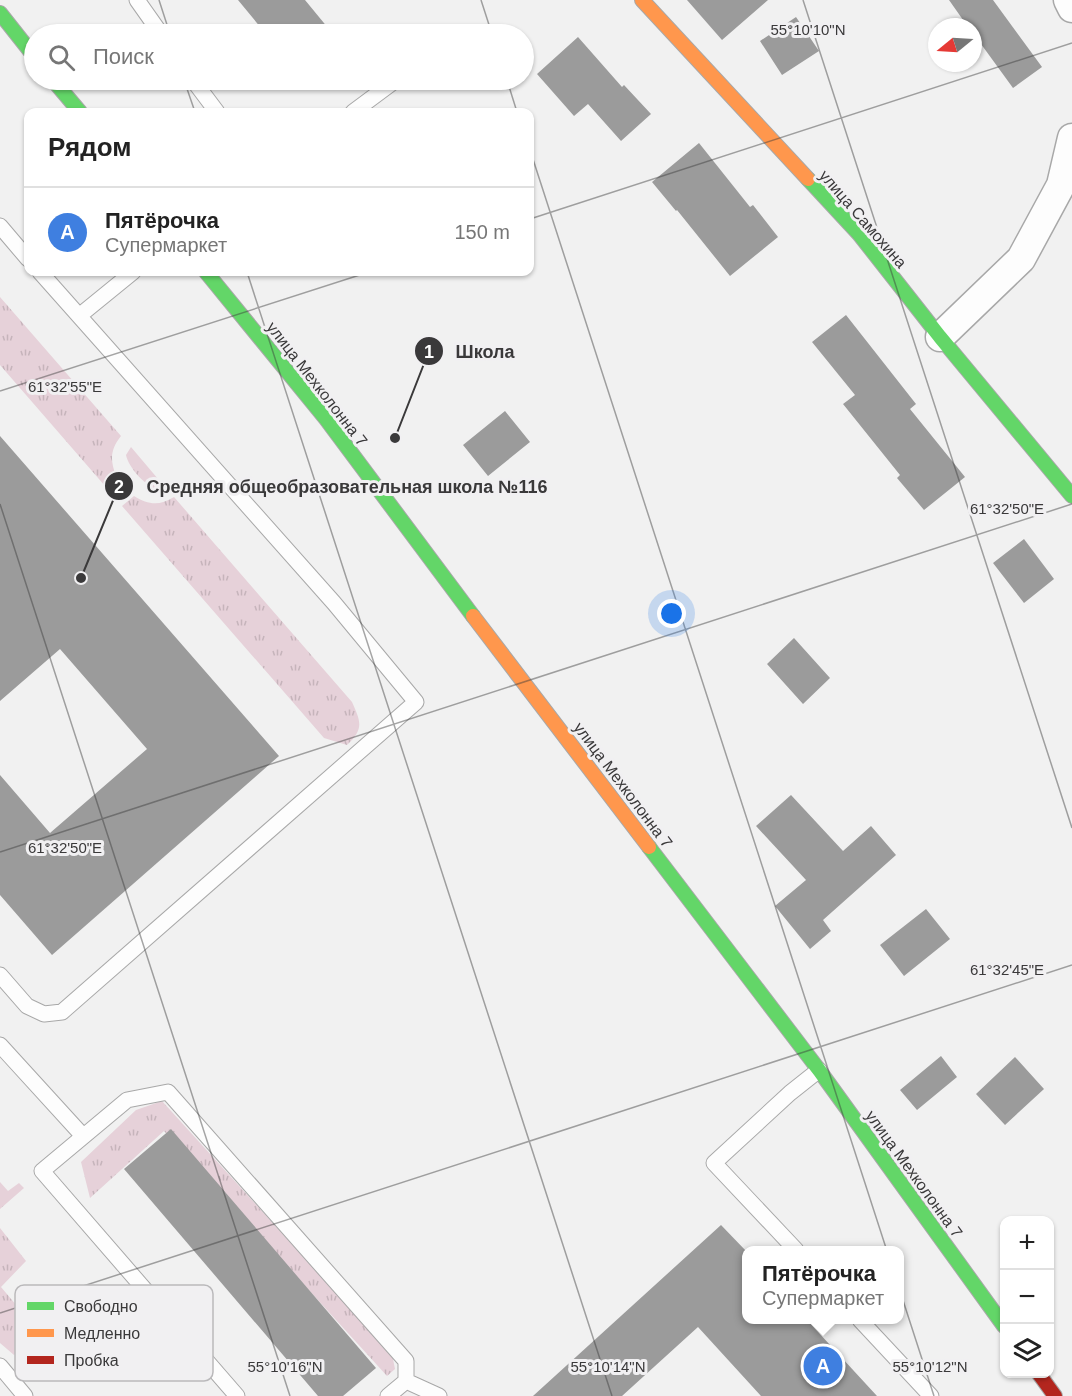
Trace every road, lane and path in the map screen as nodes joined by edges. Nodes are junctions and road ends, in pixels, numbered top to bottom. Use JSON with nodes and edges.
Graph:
{"nodes":[{"id":1,"x":137,"y":0,"type":"edge"},
{"id":2,"x":642,"y":0,"type":"edge"},
{"id":3,"x":1068,"y":0,"type":"edge"},
{"id":4,"x":1072,"y":8,"type":"edge"},
{"id":5,"x":0,"y":13,"type":"edge"},
{"id":6,"x":154,"y":24,"type":"edge"},
{"id":7,"x":24,"y":43,"type":"edge"},
{"id":8,"x":61,"y":90,"type":"edge"},
{"id":9,"x":200,"y":90,"type":"edge"},
{"id":10,"x":383,"y":90,"type":"edge"},
{"id":11,"x":77,"y":108,"type":"edge"},
{"id":12,"x":214,"y":108,"type":"edge"},
{"id":13,"x":358,"y":108,"type":"edge"},
{"id":14,"x":1072,"y":138,"type":"edge"},
{"id":15,"x":0,"y":226,"type":"edge"},
{"id":16,"x":24,"y":254,"type":"edge"},
{"id":17,"x":44,"y":276,"type":"edge"},
{"id":18,"x":128,"y":276,"type":"edge"},
{"id":19,"x":209,"y":276,"type":"edge"},
{"id":20,"x":79,"y":316,"type":"junction"},
{"id":21,"x":939,"y":337,"type":"junction"},
{"id":22,"x":1072,"y":496,"type":"edge"},
{"id":23,"x":0,"y":975,"type":"edge"},
{"id":24,"x":0,"y":1045,"type":"edge"},
{"id":25,"x":819,"y":1070,"type":"junction"},
{"id":26,"x":83,"y":1136,"type":"junction"},
{"id":27,"x":791,"y":1246,"type":"edge"},
{"id":28,"x":141,"y":1285,"type":"edge"},
{"id":29,"x":864,"y":1324,"type":"edge"},
{"id":30,"x":1004,"y":1324,"type":"edge"},
{"id":31,"x":0,"y":1366,"type":"edge"},
{"id":32,"x":213,"y":1368,"type":"edge"},
{"id":33,"x":1042,"y":1378,"type":"edge"},
{"id":34,"x":406,"y":1381,"type":"junction"},
{"id":35,"x":25,"y":1396,"type":"edge"},
{"id":36,"x":237,"y":1396,"type":"edge"},
{"id":37,"x":388,"y":1396,"type":"edge"},
{"id":38,"x":439,"y":1396,"type":"edge"},
{"id":39,"x":931,"y":1396,"type":"edge"},
{"id":40,"x":1056,"y":1396,"type":"edge"}],
"edges":[{"from":1,"to":6,"type":"lane"},
{"from":2,"to":21,"type":"street","name":"улица Самохина"},
{"from":3,"to":4,"type":"street"},
{"from":5,"to":7,"type":"street"},
{"from":8,"to":11,"type":"street"},
{"from":9,"to":12,"type":"lane"},
{"from":10,"to":13,"type":"lane"},
{"from":14,"to":21,"type":"street"},
{"from":15,"to":16,"type":"lane"},
{"from":17,"to":20,"type":"lane"},
{"from":18,"to":20,"type":"lane"},
{"from":19,"to":25,"type":"street","name":"улица Мехколонна 7"},
{"from":20,"to":23,"type":"lane"},
{"from":21,"to":22,"type":"street","name":"улица Самохина"},
{"from":24,"to":26,"type":"lane"},
{"from":25,"to":27,"type":"lane"},
{"from":25,"to":30,"type":"street","name":"улица Мехколонна 7"},
{"from":26,"to":28,"type":"lane"},
{"from":26,"to":34,"type":"lane"},
{"from":29,"to":39,"type":"lane"},
{"from":31,"to":35,"type":"lane"},
{"from":32,"to":36,"type":"lane"},
{"from":33,"to":40,"type":"street"},
{"from":34,"to":37,"type":"lane"},
{"from":34,"to":38,"type":"lane"}]}
